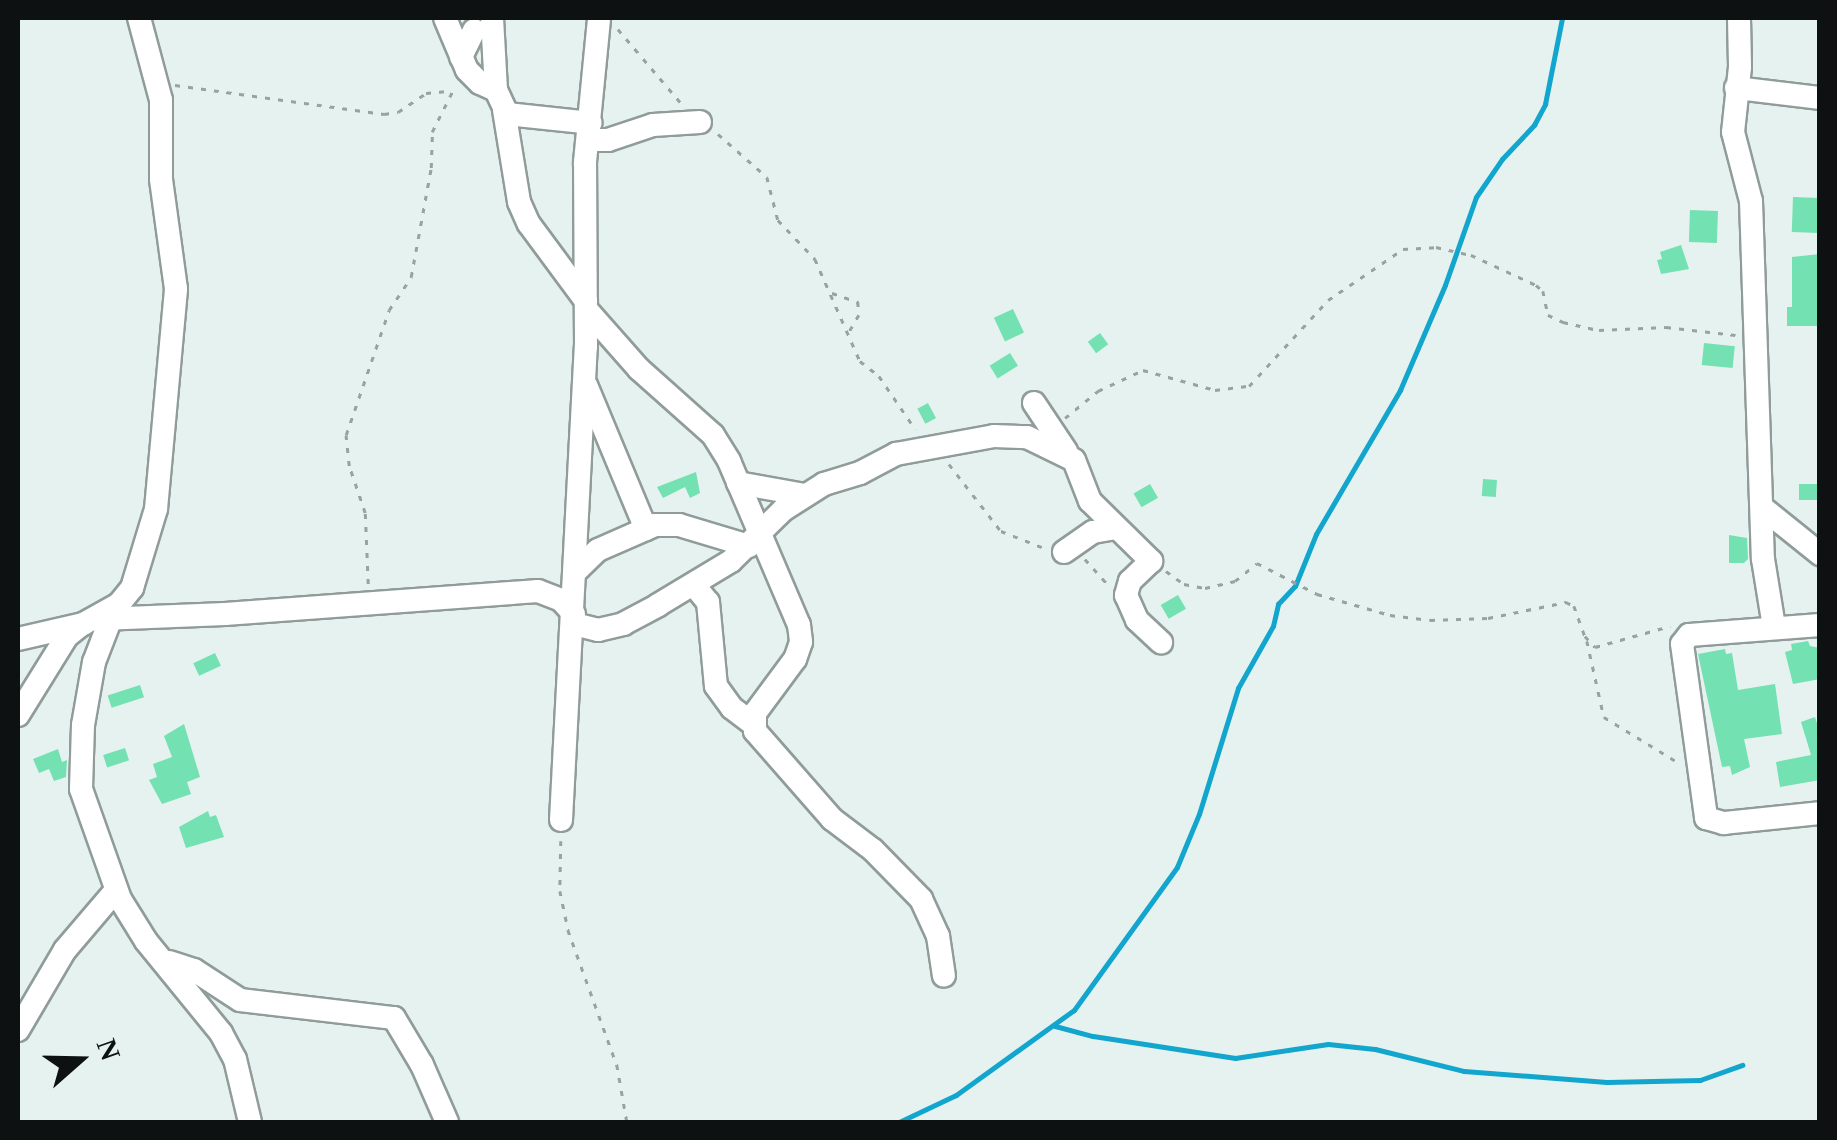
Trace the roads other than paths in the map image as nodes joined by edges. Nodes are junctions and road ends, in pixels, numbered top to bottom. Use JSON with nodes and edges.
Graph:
{"nodes":[{"id":1,"x":139,"y":18,"type":"edge"},
{"id":2,"x":598,"y":18,"type":"edge"},
{"id":3,"x":1739,"y":18,"type":"edge"},
{"id":4,"x":447,"y":22,"type":"edge"},
{"id":5,"x":486,"y":23,"type":"edge"},
{"id":6,"x":464,"y":64,"type":"junction"},
{"id":7,"x":1736,"y":88,"type":"junction"},
{"id":8,"x":1820,"y":98,"type":"edge"},
{"id":9,"x":500,"y":100,"type":"junction"},
{"id":10,"x":700,"y":122,"type":"road end"},
{"id":11,"x":590,"y":131,"type":"junction"},
{"id":12,"x":586,"y":305,"type":"junction"},
{"id":13,"x":584,"y":382,"type":"junction"},
{"id":14,"x":1034,"y":403,"type":"dead end"},
{"id":15,"x":1070,"y":458,"type":"junction"},
{"id":16,"x":738,"y":483,"type":"junction"},
{"id":17,"x":805,"y":495,"type":"junction"},
{"id":18,"x":1764,"y":509,"type":"junction"},
{"id":19,"x":646,"y":528,"type":"junction"},
{"id":20,"x":1115,"y":528,"type":"junction"},
{"id":21,"x":578,"y":536,"type":"junction"},
{"id":22,"x":754,"y":541,"type":"junction"},
{"id":23,"x":613,"y":542,"type":"junction"},
{"id":24,"x":1064,"y":552,"type":"road end"},
{"id":25,"x":1820,"y":554,"type":"edge"},
{"id":26,"x":576,"y":571,"type":"junction"},
{"id":27,"x":694,"y":585,"type":"junction"},
{"id":28,"x":574,"y":619,"type":"junction"},
{"id":29,"x":95,"y":620,"type":"junction"},
{"id":30,"x":1820,"y":624,"type":"edge"},
{"id":31,"x":1774,"y":627,"type":"junction"},
{"id":32,"x":18,"y":639,"type":"edge"},
{"id":33,"x":1161,"y":642,"type":"dead end"},
{"id":34,"x":18,"y":716,"type":"edge"},
{"id":35,"x":753,"y":724,"type":"junction"},
{"id":36,"x":1820,"y":813,"type":"edge"},
{"id":37,"x":561,"y":820,"type":"road end"},
{"id":38,"x":116,"y":890,"type":"junction"},
{"id":39,"x":165,"y":961,"type":"junction"},
{"id":40,"x":944,"y":976,"type":"dead end"},
{"id":41,"x":18,"y":1030,"type":"edge"},
{"id":42,"x":250,"y":1122,"type":"edge"},
{"id":43,"x":447,"y":1122,"type":"edge"}],
"edges":[{"from":1,"to":29,"type":"street"},
{"from":2,"to":11,"type":"street"},
{"from":3,"to":7,"type":"street"},
{"from":4,"to":5,"type":"street"},
{"from":4,"to":6,"type":"street"},
{"from":5,"to":6,"type":"street"},
{"from":5,"to":9,"type":"street"},
{"from":6,"to":9,"type":"street"},
{"from":7,"to":8,"type":"street"},
{"from":7,"to":18,"type":"street"},
{"from":9,"to":11,"type":"street"},
{"from":9,"to":12,"type":"street"},
{"from":10,"to":11,"type":"street"},
{"from":11,"to":12,"type":"street"},
{"from":12,"to":13,"type":"street"},
{"from":12,"to":16,"type":"street"},
{"from":13,"to":19,"type":"street"},
{"from":13,"to":21,"type":"street"},
{"from":14,"to":15,"type":"street"},
{"from":15,"to":17,"type":"street"},
{"from":15,"to":20,"type":"street"},
{"from":16,"to":17,"type":"street"},
{"from":16,"to":22,"type":"street"},
{"from":17,"to":22,"type":"street"},
{"from":18,"to":25,"type":"street"},
{"from":18,"to":31,"type":"street"},
{"from":19,"to":22,"type":"street"},
{"from":19,"to":23,"type":"street"},
{"from":20,"to":24,"type":"street"},
{"from":20,"to":33,"type":"street"},
{"from":21,"to":23,"type":"street"},
{"from":21,"to":26,"type":"street"},
{"from":22,"to":27,"type":"street"},
{"from":22,"to":35,"type":"street"},
{"from":23,"to":26,"type":"street"},
{"from":26,"to":28,"type":"street"},
{"from":27,"to":28,"type":"street"},
{"from":27,"to":35,"type":"street"},
{"from":28,"to":29,"type":"street"},
{"from":28,"to":37,"type":"street"},
{"from":29,"to":32,"type":"street"},
{"from":29,"to":34,"type":"street"},
{"from":29,"to":38,"type":"street"},
{"from":30,"to":31,"type":"street"},
{"from":31,"to":36,"type":"street"},
{"from":35,"to":40,"type":"street"},
{"from":38,"to":39,"type":"street"},
{"from":38,"to":41,"type":"street"},
{"from":39,"to":42,"type":"street"},
{"from":39,"to":43,"type":"street"}]}
